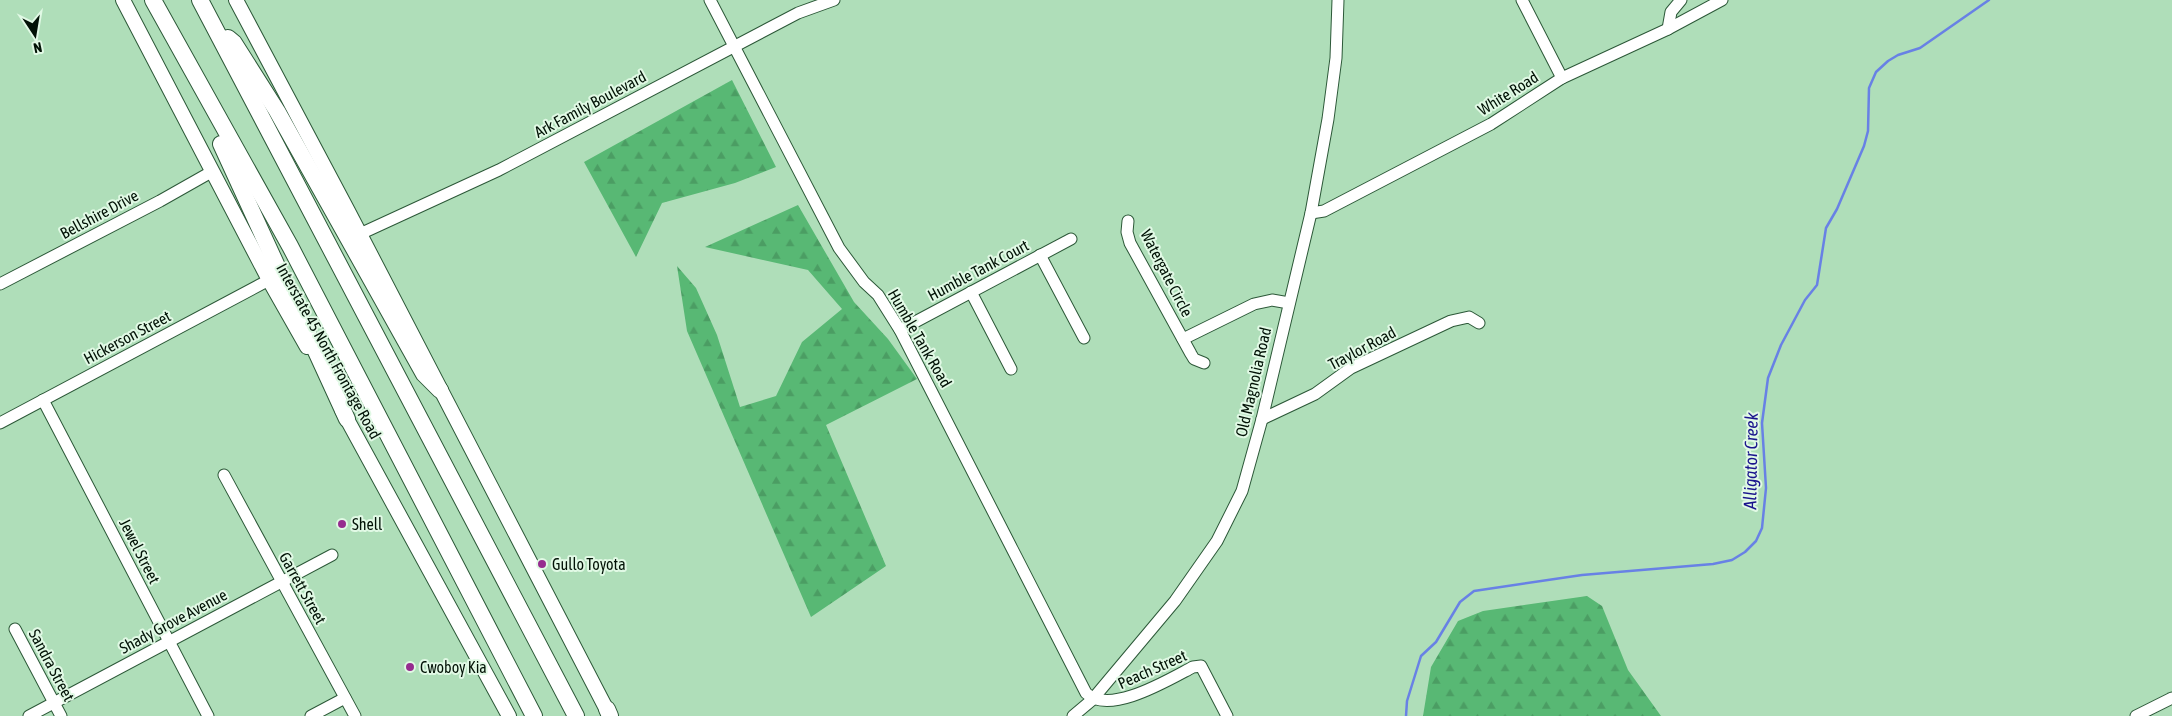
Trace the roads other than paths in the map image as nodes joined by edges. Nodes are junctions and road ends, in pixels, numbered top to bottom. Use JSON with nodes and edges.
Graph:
{"nodes":[{"id":1,"x":123,"y":0,"type":"edge"},
{"id":2,"x":153,"y":0,"type":"edge"},
{"id":3,"x":200,"y":0,"type":"edge"},
{"id":4,"x":236,"y":0,"type":"edge"},
{"id":5,"x":710,"y":0,"type":"edge"},
{"id":6,"x":834,"y":0,"type":"edge"},
{"id":7,"x":1338,"y":0,"type":"edge"},
{"id":8,"x":1522,"y":0,"type":"edge"},
{"id":9,"x":1681,"y":0,"type":"edge"},
{"id":10,"x":1722,"y":0,"type":"edge"},
{"id":11,"x":214,"y":27,"type":"junction"},
{"id":12,"x":1668,"y":29,"type":"junction"},
{"id":13,"x":176,"y":44,"type":"junction"},
{"id":14,"x":734,"y":46,"type":"junction"},
{"id":15,"x":1562,"y":78,"type":"junction"},
{"id":16,"x":213,"y":171,"type":"junction"},
{"id":17,"x":1311,"y":213,"type":"junction"},
{"id":18,"x":1128,"y":221,"type":"dead end"},
{"id":19,"x":360,"y":234,"type":"junction"},
{"id":20,"x":1070,"y":239,"type":"dead end"},
{"id":21,"x":1040,"y":255,"type":"junction"},
{"id":22,"x":269,"y":280,"type":"junction"},
{"id":23,"x":0,"y":284,"type":"edge"},
{"id":24,"x":971,"y":292,"type":"junction"},
{"id":25,"x":1288,"y":302,"type":"junction"},
{"id":26,"x":1479,"y":323,"type":"dead end"},
{"id":27,"x":900,"y":330,"type":"junction"},
{"id":28,"x":1084,"y":338,"type":"dead end"},
{"id":29,"x":1183,"y":339,"type":"junction"},
{"id":30,"x":1204,"y":363,"type":"dead end"},
{"id":31,"x":1011,"y":369,"type":"dead end"},
{"id":32,"x":440,"y":390,"type":"junction"},
{"id":33,"x":43,"y":400,"type":"junction"},
{"id":34,"x":347,"y":419,"type":"junction"},
{"id":35,"x":1262,"y":419,"type":"junction"},
{"id":36,"x":0,"y":423,"type":"edge"},
{"id":37,"x":224,"y":475,"type":"dead end"},
{"id":38,"x":332,"y":555,"type":"dead end"},
{"id":39,"x":282,"y":582,"type":"junction"},
{"id":40,"x":15,"y":629,"type":"dead end"},
{"id":41,"x":169,"y":642,"type":"junction"},
{"id":42,"x":345,"y":698,"type":"junction"},
{"id":43,"x":2172,"y":698,"type":"edge"},
{"id":44,"x":1092,"y":700,"type":"junction"},
{"id":45,"x":54,"y":703,"type":"junction"},
{"id":46,"x":609,"y":714,"type":"edge"},
{"id":47,"x":29,"y":716,"type":"edge"},
{"id":48,"x":61,"y":716,"type":"edge"},
{"id":49,"x":208,"y":716,"type":"edge"},
{"id":50,"x":311,"y":716,"type":"edge"},
{"id":51,"x":355,"y":716,"type":"edge"},
{"id":52,"x":509,"y":716,"type":"edge"},
{"id":53,"x":534,"y":716,"type":"edge"},
{"id":54,"x":576,"y":716,"type":"edge"},
{"id":55,"x":1073,"y":716,"type":"edge"},
{"id":56,"x":1227,"y":716,"type":"edge"},
{"id":57,"x":2136,"y":716,"type":"edge"}],
"edges":[{"from":1,"to":16,"type":"main road","name":"Interstate 45 North Frontage Road"},
{"from":2,"to":13,"type":"highway"},
{"from":3,"to":11,"type":"highway"},
{"from":4,"to":19,"type":"main road"},
{"from":5,"to":14,"type":"street","name":"Humble Tank Road"},
{"from":6,"to":14,"type":"street","name":"Ark Family Boulevard"},
{"from":7,"to":17,"type":"street","name":"Old Magnolia Road"},
{"from":8,"to":15,"type":"street"},
{"from":9,"to":12,"type":"street"},
{"from":10,"to":12,"type":"street","name":"White Road"},
{"from":11,"to":32,"type":"highway"},
{"from":11,"to":54,"type":"highway"},
{"from":12,"to":15,"type":"street","name":"White Road"},
{"from":13,"to":34,"type":"highway"},
{"from":13,"to":53,"type":"highway"},
{"from":14,"to":19,"type":"street","name":"Ark Family Boulevard"},
{"from":14,"to":27,"type":"street","name":"Humble Tank Road"},
{"from":15,"to":17,"type":"street","name":"White Road"},
{"from":16,"to":22,"type":"main road","name":"Interstate 45 North Frontage Road"},
{"from":16,"to":23,"type":"street","name":"Bellshire Drive"},
{"from":17,"to":25,"type":"street","name":"Old Magnolia Road"},
{"from":18,"to":29,"type":"street","name":"Watergate Circle"},
{"from":19,"to":32,"type":"main road"},
{"from":20,"to":21,"type":"street","name":"Humble Tank Court"},
{"from":21,"to":24,"type":"street","name":"Humble Tank Court"},
{"from":21,"to":28,"type":"street"},
{"from":22,"to":33,"type":"street","name":"Hickerson Street"},
{"from":22,"to":34,"type":"main road","name":"Interstate 45 North Frontage Road"},
{"from":24,"to":27,"type":"street","name":"Humble Tank Court"},
{"from":24,"to":31,"type":"street"},
{"from":25,"to":29,"type":"street","name":"Watergate Circle"},
{"from":25,"to":35,"type":"street","name":"Old Magnolia Road"},
{"from":26,"to":35,"type":"street","name":"Traylor Road"},
{"from":27,"to":44,"type":"street","name":"Humble Tank Road"},
{"from":29,"to":30,"type":"street","name":"Watergate Circle"},
{"from":32,"to":46,"type":"main road"},
{"from":33,"to":36,"type":"street","name":"Hickerson Street"},
{"from":33,"to":41,"type":"street","name":"Jewel Street"},
{"from":34,"to":52,"type":"main road","name":"Interstate 45 North Frontage Road"},
{"from":35,"to":44,"type":"street","name":"Old Magnolia Road"},
{"from":37,"to":39,"type":"street","name":"Garrett Street"},
{"from":38,"to":39,"type":"street","name":"Shady Grove Avenue"},
{"from":39,"to":41,"type":"street","name":"Shady Grove Avenue"},
{"from":39,"to":42,"type":"street","name":"Garrett Street"},
{"from":40,"to":45,"type":"street","name":"Sandra Street"},
{"from":41,"to":45,"type":"street","name":"Shady Grove Avenue"},
{"from":41,"to":49,"type":"street","name":"Jewel Street"},
{"from":42,"to":50,"type":"street"},
{"from":42,"to":51,"type":"street","name":"Garrett Street"},
{"from":43,"to":57,"type":"street"},
{"from":44,"to":55,"type":"street","name":"Old Magnolia Road"},
{"from":44,"to":56,"type":"street","name":"Peach Street"},
{"from":45,"to":47,"type":"street","name":"Shady Grove Avenue"},
{"from":45,"to":48,"type":"street","name":"Sandra Street"}]}
